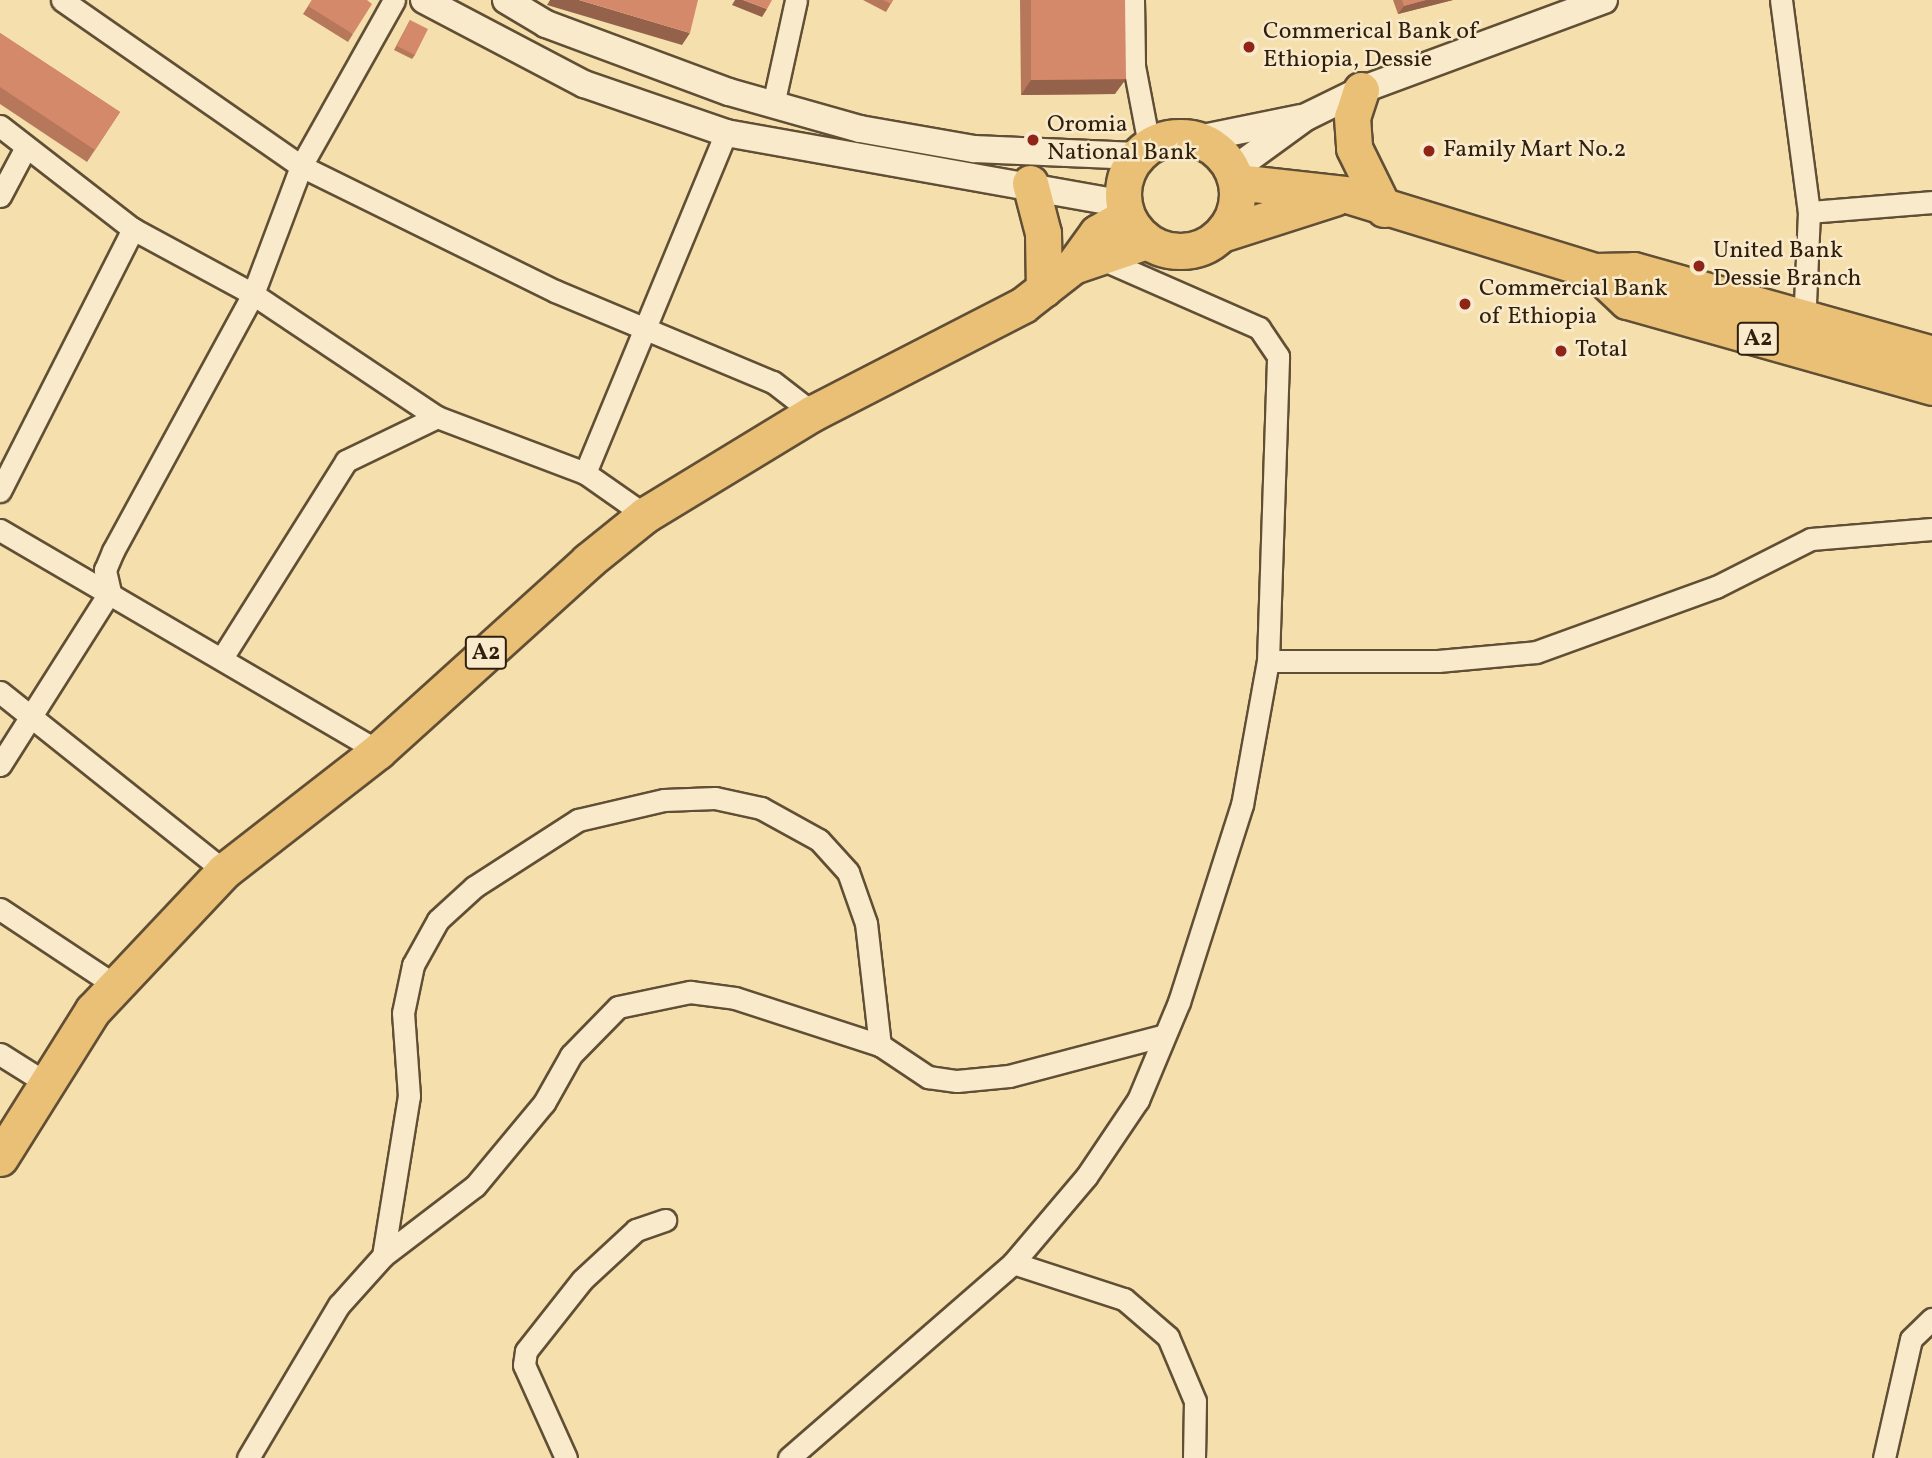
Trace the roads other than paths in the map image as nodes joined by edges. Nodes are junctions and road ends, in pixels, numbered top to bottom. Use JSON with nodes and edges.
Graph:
{"nodes":[{"id":1,"x":62,"y":0,"type":"edge"},
{"id":2,"x":394,"y":0,"type":"edge"},
{"id":3,"x":424,"y":0,"type":"edge"},
{"id":4,"x":506,"y":0,"type":"edge"},
{"id":5,"x":796,"y":0,"type":"edge"},
{"id":6,"x":1133,"y":0,"type":"edge"},
{"id":7,"x":1604,"y":0,"type":"edge"},
{"id":8,"x":1781,"y":0,"type":"edge"},
{"id":9,"x":1361,"y":90,"type":"junction"},
{"id":10,"x":772,"y":105,"type":"junction"},
{"id":11,"x":1306,"y":117,"type":"junction"},
{"id":12,"x":0,"y":126,"type":"edge"},
{"id":13,"x":726,"y":133,"type":"junction"},
{"id":14,"x":1198,"y":139,"type":"junction"},
{"id":15,"x":26,"y":147,"type":"junction"},
{"id":16,"x":1143,"y":151,"type":"junction"},
{"id":17,"x":301,"y":166,"type":"junction"},
{"id":18,"x":1234,"y":176,"type":"junction"},
{"id":19,"x":1030,"y":183,"type":"junction"},
{"id":20,"x":1344,"y":194,"type":"junction"},
{"id":21,"x":0,"y":196,"type":"edge"},
{"id":22,"x":1932,"y":202,"type":"edge"},
{"id":23,"x":1384,"y":209,"type":"junction"},
{"id":24,"x":1809,"y":212,"type":"junction"},
{"id":25,"x":1133,"y":220,"type":"junction"},
{"id":26,"x":133,"y":229,"type":"junction"},
{"id":27,"x":1221,"y":234,"type":"junction"},
{"id":28,"x":1088,"y":263,"type":"junction"},
{"id":29,"x":1044,"y":289,"type":"junction"},
{"id":30,"x":253,"y":294,"type":"junction"},
{"id":31,"x":644,"y":328,"type":"junction"},
{"id":32,"x":1803,"y":334,"type":"junction"},
{"id":33,"x":1932,"y":354,"type":"edge"},
{"id":34,"x":1932,"y":387,"type":"edge"},
{"id":35,"x":813,"y":413,"type":"junction"},
{"id":36,"x":438,"y":417,"type":"junction"},
{"id":37,"x":585,"y":473,"type":"junction"},
{"id":38,"x":0,"y":491,"type":"edge"},
{"id":39,"x":645,"y":515,"type":"junction"},
{"id":40,"x":1932,"y":529,"type":"edge"},
{"id":41,"x":0,"y":530,"type":"edge"},
{"id":42,"x":110,"y":592,"type":"junction"},
{"id":43,"x":222,"y":659,"type":"junction"},
{"id":44,"x":1268,"y":661,"type":"junction"},
{"id":45,"x":0,"y":692,"type":"edge"},
{"id":46,"x":33,"y":714,"type":"junction"},
{"id":47,"x":378,"y":751,"type":"junction"},
{"id":48,"x":0,"y":765,"type":"edge"},
{"id":49,"x":224,"y":871,"type":"junction"},
{"id":50,"x":0,"y":909,"type":"edge"},
{"id":51,"x":115,"y":985,"type":"junction"},
{"id":52,"x":1162,"y":1036,"type":"junction"},
{"id":53,"x":880,"y":1045,"type":"junction"},
{"id":54,"x":0,"y":1054,"type":"edge"},
{"id":55,"x":43,"y":1081,"type":"junction"},
{"id":56,"x":0,"y":1158,"type":"edge"},
{"id":57,"x":665,"y":1220,"type":"dead end"},
{"id":58,"x":383,"y":1256,"type":"junction"},
{"id":59,"x":1013,"y":1263,"type":"junction"},
{"id":60,"x":1932,"y":1319,"type":"edge"},
{"id":61,"x":248,"y":1458,"type":"edge"},
{"id":62,"x":566,"y":1458,"type":"edge"},
{"id":63,"x":789,"y":1458,"type":"edge"},
{"id":64,"x":1194,"y":1458,"type":"edge"},
{"id":65,"x":1884,"y":1458,"type":"edge"}],
"edges":[{"from":1,"to":17,"type":"street"},
{"from":2,"to":17,"type":"street"},
{"from":3,"to":13,"type":"street"},
{"from":4,"to":10,"type":"street"},
{"from":5,"to":10,"type":"street"},
{"from":6,"to":16,"type":"street"},
{"from":7,"to":9,"type":"street"},
{"from":8,"to":24,"type":"street"},
{"from":9,"to":11,"type":"street"},
{"from":9,"to":23,"type":"highway"},
{"from":10,"to":16,"type":"street"},
{"from":11,"to":14,"type":"street"},
{"from":11,"to":18,"type":"street"},
{"from":12,"to":15,"type":"street"},
{"from":13,"to":19,"type":"street"},
{"from":13,"to":31,"type":"street"},
{"from":14,"to":16,"type":"highway"},
{"from":14,"to":18,"type":"highway"},
{"from":15,"to":21,"type":"street"},
{"from":15,"to":26,"type":"street"},
{"from":16,"to":25,"type":"highway"},
{"from":17,"to":30,"type":"street"},
{"from":17,"to":31,"type":"street"},
{"from":18,"to":20,"type":"highway","number":"A2"},
{"from":18,"to":27,"type":"highway"},
{"from":19,"to":25,"type":"street"},
{"from":19,"to":29,"type":"highway"},
{"from":20,"to":23,"type":"highway","number":"A2"},
{"from":20,"to":27,"type":"highway"},
{"from":22,"to":24,"type":"street"},
{"from":23,"to":32,"type":"highway","number":"A2"},
{"from":24,"to":32,"type":"street"},
{"from":25,"to":27,"type":"highway"},
{"from":25,"to":28,"type":"highway","number":"A2"},
{"from":26,"to":30,"type":"street"},
{"from":26,"to":38,"type":"street"},
{"from":28,"to":29,"type":"highway","number":"A2"},
{"from":28,"to":44,"type":"street"},
{"from":29,"to":35,"type":"highway","number":"A2"},
{"from":30,"to":36,"type":"street"},
{"from":30,"to":42,"type":"street"},
{"from":31,"to":35,"type":"street"},
{"from":31,"to":37,"type":"street"},
{"from":32,"to":33,"type":"highway","number":"A2"},
{"from":32,"to":34,"type":"highway","number":"A2"},
{"from":35,"to":39,"type":"highway","number":"A2"},
{"from":36,"to":37,"type":"street"},
{"from":36,"to":43,"type":"street"},
{"from":37,"to":39,"type":"street"},
{"from":39,"to":47,"type":"highway","number":"A2"},
{"from":40,"to":44,"type":"street"},
{"from":41,"to":42,"type":"street"},
{"from":42,"to":43,"type":"street"},
{"from":42,"to":46,"type":"street"},
{"from":43,"to":47,"type":"street"},
{"from":44,"to":52,"type":"street"},
{"from":45,"to":46,"type":"street"},
{"from":46,"to":48,"type":"street"},
{"from":46,"to":49,"type":"street"},
{"from":47,"to":49,"type":"highway","number":"A2"},
{"from":49,"to":51,"type":"highway","number":"A2"},
{"from":50,"to":51,"type":"street"},
{"from":51,"to":55,"type":"highway","number":"A2"},
{"from":52,"to":53,"type":"street"},
{"from":52,"to":59,"type":"street"},
{"from":53,"to":58,"type":"street"},
{"from":53,"to":58,"type":"street"},
{"from":54,"to":55,"type":"street"},
{"from":55,"to":56,"type":"highway","number":"A2"},
{"from":57,"to":62,"type":"street"},
{"from":58,"to":61,"type":"street"},
{"from":59,"to":63,"type":"street"},
{"from":59,"to":64,"type":"street"},
{"from":60,"to":65,"type":"street"}]}
